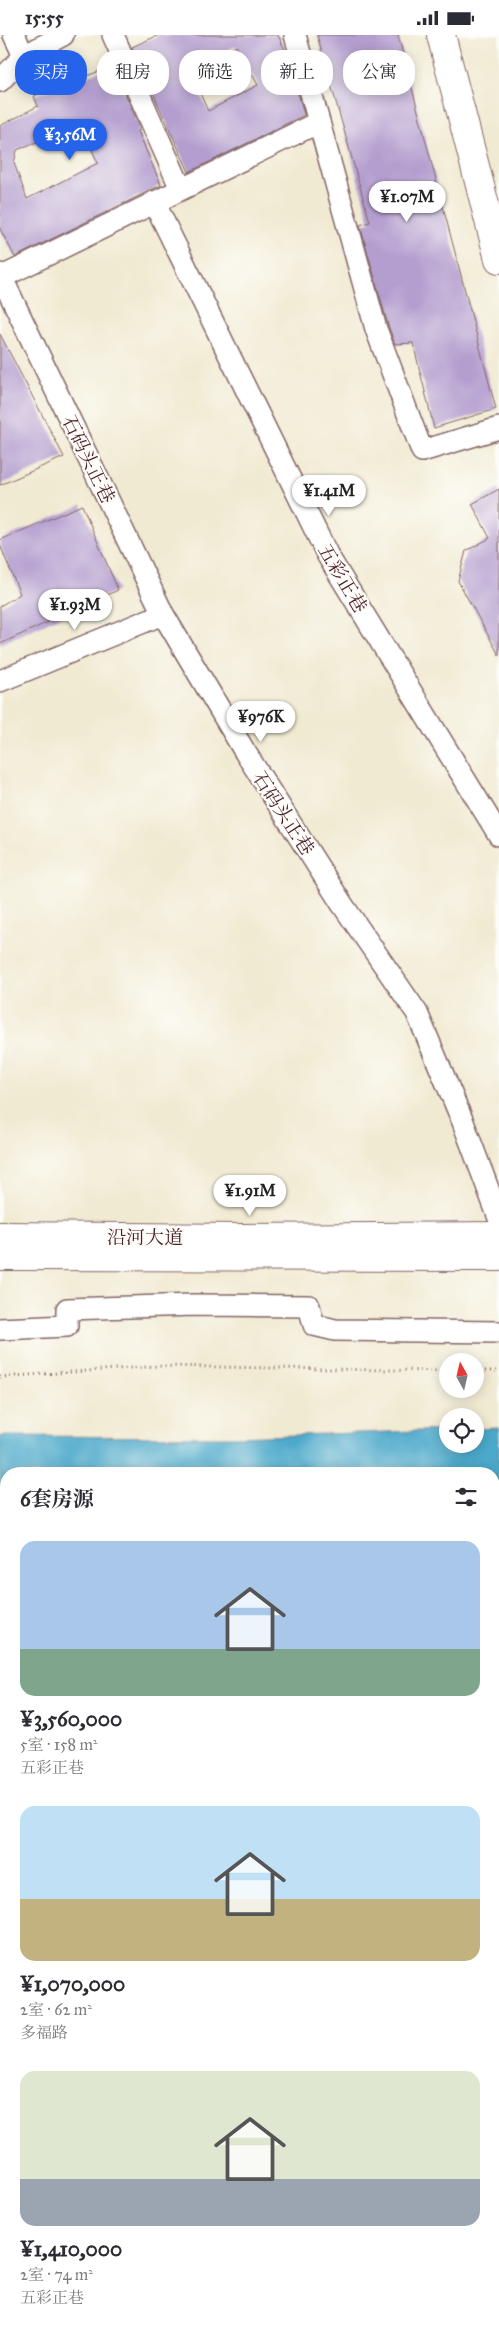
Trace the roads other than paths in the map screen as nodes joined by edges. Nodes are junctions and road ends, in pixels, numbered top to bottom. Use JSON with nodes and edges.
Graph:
{"nodes":[{"id":1,"x":14,"y":35,"type":"edge"},
{"id":2,"x":63,"y":35,"type":"edge"},
{"id":3,"x":113,"y":35,"type":"edge"},
{"id":4,"x":295,"y":35,"type":"edge"},
{"id":5,"x":441,"y":35,"type":"edge"},
{"id":6,"x":21,"y":50,"type":"edge"},
{"id":7,"x":35,"y":50,"type":"edge"},
{"id":8,"x":15,"y":65,"type":"edge"},
{"id":9,"x":0,"y":81,"type":"edge"},
{"id":10,"x":319,"y":123,"type":"junction"},
{"id":11,"x":180,"y":189,"type":"junction"},
{"id":12,"x":154,"y":202,"type":"junction"},
{"id":13,"x":499,"y":259,"type":"edge"},
{"id":14,"x":1,"y":275,"type":"edge"},
{"id":15,"x":499,"y":428,"type":"edge"},
{"id":16,"x":163,"y":614,"type":"junction"},
{"id":17,"x":0,"y":681,"type":"edge"},
{"id":18,"x":499,"y":835,"type":"edge"},
{"id":19,"x":499,"y":1218,"type":"edge"},
{"id":20,"x":0,"y":1236,"type":"edge"},
{"id":21,"x":499,"y":1236,"type":"edge"},
{"id":22,"x":0,"y":1256,"type":"edge"},
{"id":23,"x":499,"y":1257,"type":"edge"},
{"id":24,"x":0,"y":1329,"type":"edge"},
{"id":25,"x":499,"y":1332,"type":"edge"}],
"edges":[{"from":1,"to":6,"type":"street"},
{"from":2,"to":7,"type":"street"},
{"from":3,"to":11,"type":"street"},
{"from":4,"to":10,"type":"street"},
{"from":5,"to":13,"type":"main road"},
{"from":8,"to":9,"type":"street"},
{"from":10,"to":11,"type":"street"},
{"from":10,"to":15,"type":"street"},
{"from":11,"to":12,"type":"street"},
{"from":12,"to":14,"type":"street"},
{"from":12,"to":18,"type":"street","name":"五彩正巷"},
{"from":14,"to":16,"type":"street","name":"石码头正巷"},
{"from":16,"to":17,"type":"street"},
{"from":16,"to":19,"type":"street","name":"石码头正巷"},
{"from":20,"to":21,"type":"main road","name":"沿河大道"},
{"from":22,"to":23,"type":"main road","name":"沿河大道"},
{"from":24,"to":25,"type":"street"}]}
